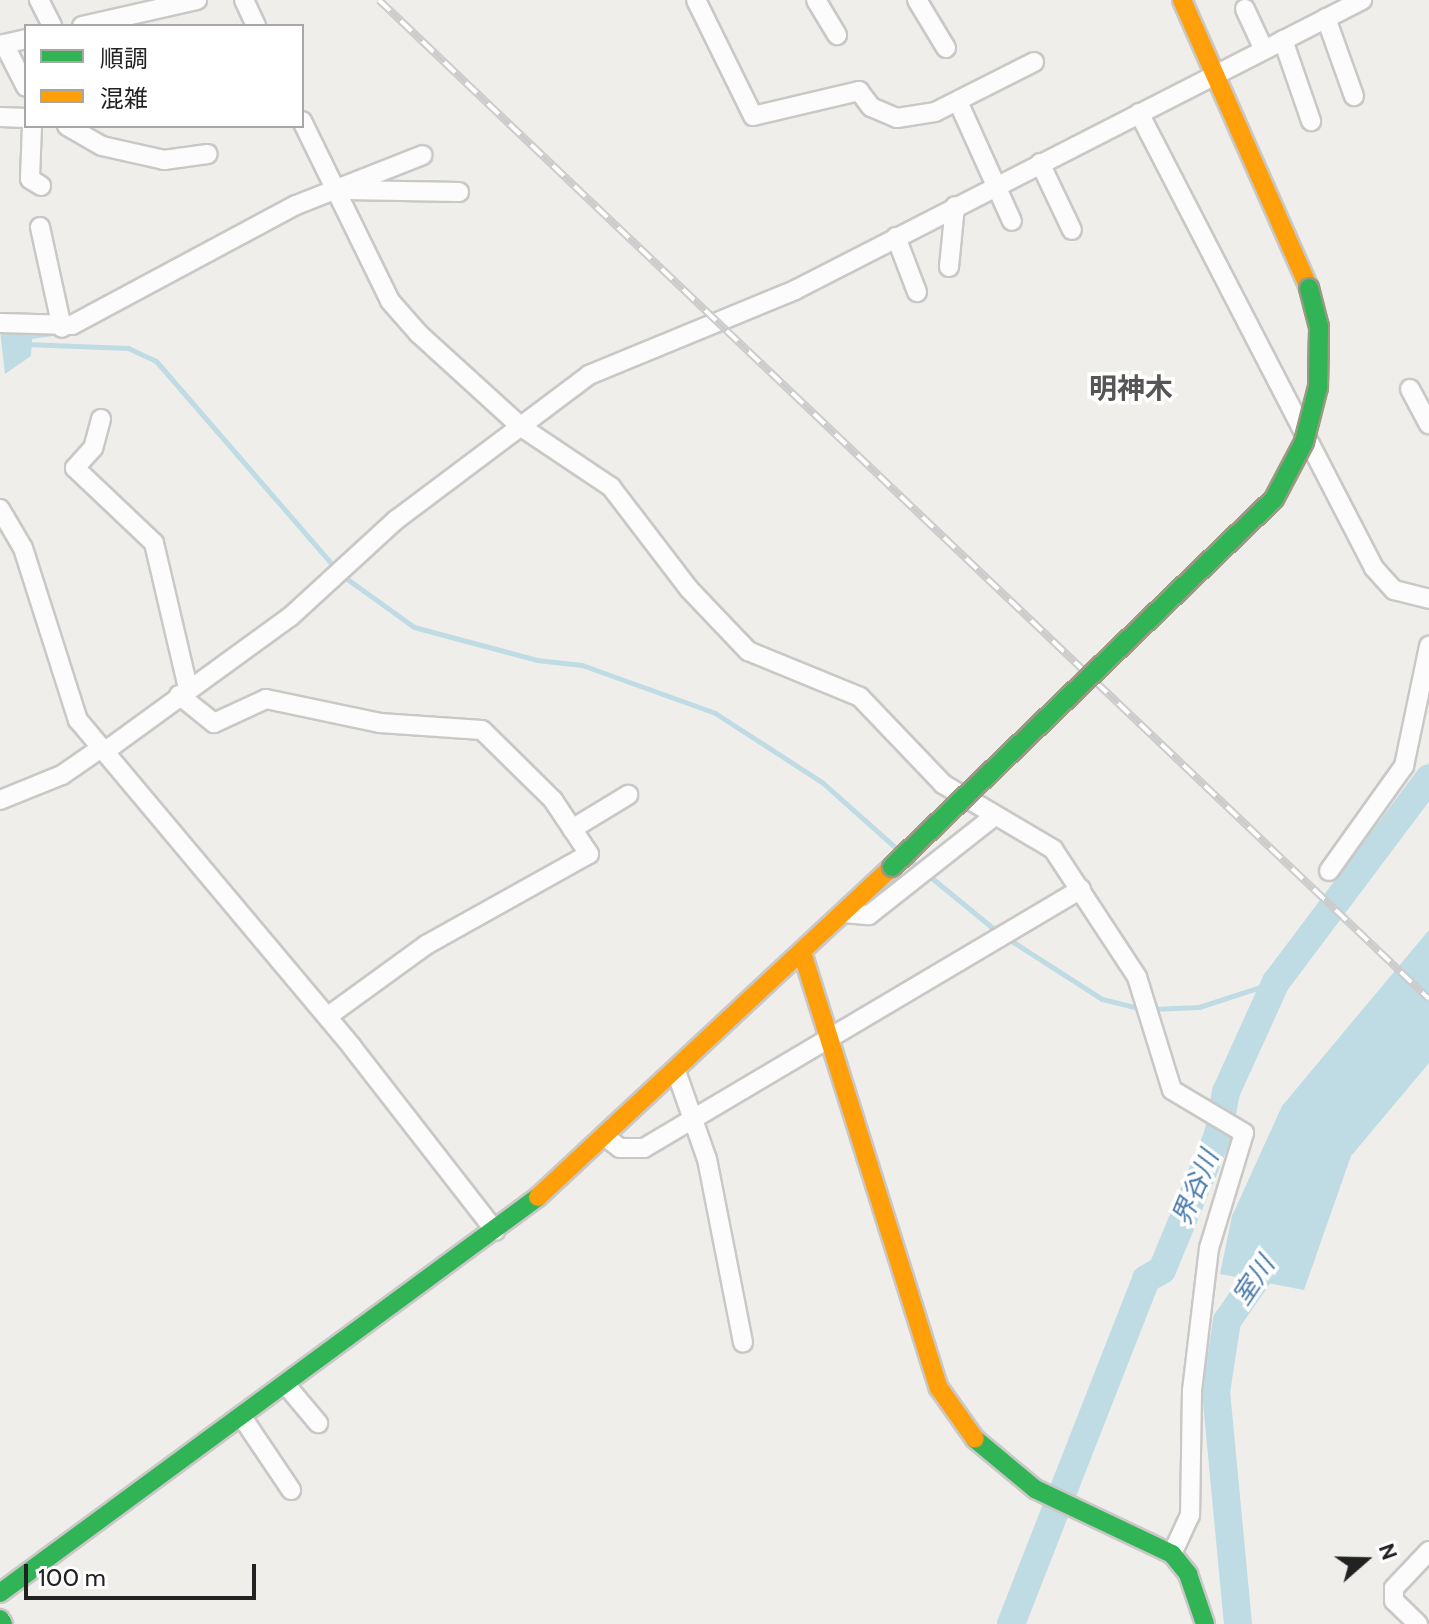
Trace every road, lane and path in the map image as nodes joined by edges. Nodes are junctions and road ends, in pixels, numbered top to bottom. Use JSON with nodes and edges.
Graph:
{"nodes":[{"id":1,"x":39,"y":0,"type":"edge"},
{"id":2,"x":197,"y":0,"type":"edge"},
{"id":3,"x":244,"y":0,"type":"edge"},
{"id":4,"x":696,"y":0,"type":"edge"},
{"id":5,"x":816,"y":0,"type":"edge"},
{"id":6,"x":917,"y":0,"type":"edge"},
{"id":7,"x":1182,"y":0,"type":"edge"},
{"id":8,"x":1362,"y":0,"type":"edge"},
{"id":9,"x":138,"y":6,"type":"edge"},
{"id":10,"x":1245,"y":9,"type":"dead end"},
{"id":11,"x":1326,"y":18,"type":"junction"},
{"id":12,"x":51,"y":24,"type":"edge"},
{"id":13,"x":88,"y":24,"type":"edge"},
{"id":14,"x":255,"y":24,"type":"edge"},
{"id":15,"x":837,"y":35,"type":"dead end"},
{"id":16,"x":24,"y":39,"type":"edge"},
{"id":17,"x":1283,"y":40,"type":"junction"},
{"id":18,"x":2,"y":44,"type":"edge"},
{"id":19,"x":946,"y":48,"type":"dead end"},
{"id":20,"x":1264,"y":50,"type":"junction"},
{"id":21,"x":1034,"y":62,"type":"dead end"},
{"id":22,"x":1215,"y":75,"type":"junction"},
{"id":23,"x":24,"y":83,"type":"edge"},
{"id":24,"x":1354,"y":96,"type":"dead end"},
{"id":25,"x":960,"y":106,"type":"junction"},
{"id":26,"x":1139,"y":113,"type":"junction"},
{"id":27,"x":0,"y":117,"type":"edge"},
{"id":28,"x":24,"y":118,"type":"edge"},
{"id":29,"x":1311,"y":121,"type":"dead end"},
{"id":30,"x":304,"y":125,"type":"edge"},
{"id":31,"x":32,"y":128,"type":"edge"},
{"id":32,"x":70,"y":128,"type":"edge"},
{"id":33,"x":208,"y":154,"type":"dead end"},
{"id":34,"x":423,"y":155,"type":"dead end"},
{"id":35,"x":1040,"y":163,"type":"junction"},
{"id":36,"x":41,"y":186,"type":"dead end"},
{"id":37,"x":994,"y":187,"type":"junction"},
{"id":38,"x":335,"y":190,"type":"junction"},
{"id":39,"x":459,"y":192,"type":"dead end"},
{"id":40,"x":955,"y":206,"type":"junction"},
{"id":41,"x":1012,"y":221,"type":"dead end"},
{"id":42,"x":40,"y":227,"type":"dead end"},
{"id":43,"x":1072,"y":230,"type":"dead end"},
{"id":44,"x":896,"y":237,"type":"junction"},
{"id":45,"x":949,"y":267,"type":"dead end"},
{"id":46,"x":917,"y":292,"type":"dead end"},
{"id":47,"x":0,"y":323,"type":"edge"},
{"id":48,"x":62,"y":328,"type":"junction"},
{"id":49,"x":1410,"y":389,"type":"dead end"},
{"id":50,"x":101,"y":419,"type":"dead end"},
{"id":51,"x":1429,"y":424,"type":"edge"},
{"id":52,"x":520,"y":426,"type":"junction"},
{"id":53,"x":0,"y":509,"type":"edge"},
{"id":54,"x":1429,"y":599,"type":"edge"},
{"id":55,"x":1429,"y":646,"type":"edge"},
{"id":56,"x":184,"y":691,"type":"junction"},
{"id":57,"x":102,"y":750,"type":"junction"},
{"id":58,"x":628,"y":795,"type":"dead end"},
{"id":59,"x":0,"y":800,"type":"edge"},
{"id":60,"x":993,"y":817,"type":"junction"},
{"id":61,"x":572,"y":829,"type":"junction"},
{"id":62,"x":1329,"y":871,"type":"dead end"},
{"id":63,"x":1081,"y":889,"type":"junction"},
{"id":64,"x":844,"y":913,"type":"junction"},
{"id":65,"x":802,"y":952,"type":"junction"},
{"id":66,"x":327,"y":1017,"type":"junction"},
{"id":67,"x":829,"y":1037,"type":"junction"},
{"id":68,"x":677,"y":1074,"type":"junction"},
{"id":69,"x":693,"y":1120,"type":"junction"},
{"id":70,"x":607,"y":1138,"type":"junction"},
{"id":71,"x":495,"y":1231,"type":"junction"},
{"id":72,"x":743,"y":1343,"type":"dead end"},
{"id":73,"x":286,"y":1385,"type":"junction"},
{"id":74,"x":242,"y":1417,"type":"junction"},
{"id":75,"x":318,"y":1423,"type":"dead end"},
{"id":76,"x":291,"y":1490,"type":"dead end"},
{"id":77,"x":1429,"y":1551,"type":"edge"},
{"id":78,"x":1172,"y":1554,"type":"junction"},
{"id":79,"x":0,"y":1593,"type":"edge"},
{"id":80,"x":1205,"y":1624,"type":"edge"},
{"id":81,"x":1418,"y":1624,"type":"edge"}],
"edges":[{"from":1,"to":12,"type":"street"},
{"from":2,"to":9,"type":"street"},
{"from":3,"to":14,"type":"street"},
{"from":4,"to":25,"type":"street"},
{"from":5,"to":15,"type":"street"},
{"from":6,"to":19,"type":"street"},
{"from":7,"to":22,"type":"street"},
{"from":8,"to":11,"type":"street"},
{"from":9,"to":13,"type":"street"},
{"from":10,"to":20,"type":"street"},
{"from":11,"to":17,"type":"street"},
{"from":11,"to":24,"type":"street"},
{"from":16,"to":18,"type":"street"},
{"from":17,"to":20,"type":"street"},
{"from":17,"to":29,"type":"street"},
{"from":18,"to":23,"type":"street"},
{"from":20,"to":22,"type":"street"},
{"from":21,"to":25,"type":"street"},
{"from":22,"to":26,"type":"street"},
{"from":22,"to":64,"type":"street","bridge":true},
{"from":25,"to":37,"type":"street"},
{"from":26,"to":35,"type":"street"},
{"from":26,"to":54,"type":"street"},
{"from":27,"to":28,"type":"street"},
{"from":30,"to":38,"type":"street"},
{"from":31,"to":36,"type":"street"},
{"from":32,"to":33,"type":"street"},
{"from":34,"to":38,"type":"street"},
{"from":35,"to":37,"type":"street"},
{"from":35,"to":43,"type":"street"},
{"from":37,"to":40,"type":"street"},
{"from":37,"to":41,"type":"street"},
{"from":38,"to":39,"type":"street"},
{"from":38,"to":48,"type":"street"},
{"from":38,"to":52,"type":"street"},
{"from":40,"to":44,"type":"street"},
{"from":40,"to":45,"type":"street"},
{"from":42,"to":48,"type":"street"},
{"from":44,"to":46,"type":"street"},
{"from":44,"to":52,"type":"street"},
{"from":47,"to":48,"type":"street"},
{"from":49,"to":51,"type":"street"},
{"from":50,"to":56,"type":"street"},
{"from":52,"to":56,"type":"street"},
{"from":52,"to":60,"type":"street"},
{"from":53,"to":57,"type":"street"},
{"from":55,"to":62,"type":"street"},
{"from":56,"to":57,"type":"street"},
{"from":56,"to":61,"type":"street"},
{"from":57,"to":59,"type":"street"},
{"from":57,"to":66,"type":"street"},
{"from":58,"to":61,"type":"street"},
{"from":60,"to":63,"type":"street"},
{"from":60,"to":64,"type":"street"},
{"from":61,"to":66,"type":"street"},
{"from":63,"to":67,"type":"street"},
{"from":63,"to":78,"type":"street"},
{"from":64,"to":65,"type":"street"},
{"from":65,"to":67,"type":"street"},
{"from":65,"to":68,"type":"street"},
{"from":66,"to":71,"type":"street"},
{"from":67,"to":69,"type":"street"},
{"from":67,"to":78,"type":"street"},
{"from":68,"to":69,"type":"street"},
{"from":68,"to":70,"type":"street"},
{"from":69,"to":70,"type":"street"},
{"from":69,"to":72,"type":"street"},
{"from":70,"to":71,"type":"street"},
{"from":71,"to":73,"type":"street"},
{"from":73,"to":74,"type":"street"},
{"from":73,"to":75,"type":"street"},
{"from":74,"to":76,"type":"street"},
{"from":74,"to":79,"type":"street"},
{"from":77,"to":81,"type":"street"},
{"from":78,"to":80,"type":"street"}]}
